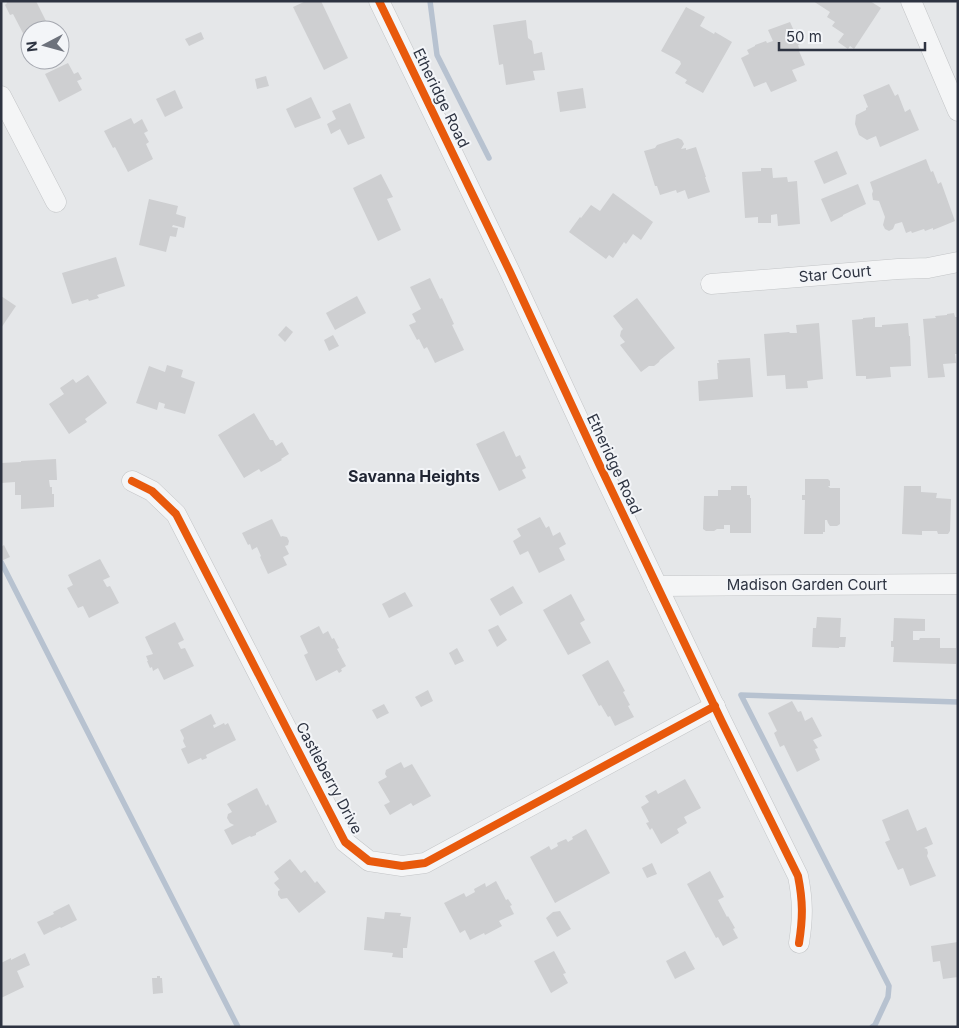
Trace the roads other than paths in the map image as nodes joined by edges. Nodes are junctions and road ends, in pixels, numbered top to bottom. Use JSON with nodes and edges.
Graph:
{"nodes":[{"id":1,"x":379,"y":1,"type":"edge"},
{"id":2,"x":910,"y":1,"type":"edge"},
{"id":3,"x":1,"y":96,"type":"edge"},
{"id":4,"x":958,"y":111,"type":"edge"},
{"id":5,"x":56,"y":202,"type":"dead end"},
{"id":6,"x":958,"y":262,"type":"edge"},
{"id":7,"x":711,"y":284,"type":"dead end"},
{"id":8,"x":132,"y":481,"type":"dead end"},
{"id":9,"x":958,"y":584,"type":"edge"},
{"id":10,"x":657,"y":586,"type":"junction"},
{"id":11,"x":715,"y":706,"type":"junction"},
{"id":12,"x":799,"y":943,"type":"dead end"}],
"edges":[{"from":1,"to":10,"type":"street","name":"Etheridge Road"},
{"from":2,"to":4,"type":"street"},
{"from":3,"to":5,"type":"street"},
{"from":6,"to":7,"type":"street","name":"Star Court"},
{"from":8,"to":11,"type":"street","name":"Castleberry Drive"},
{"from":9,"to":10,"type":"street","name":"Madison Garden Court"},
{"from":10,"to":11,"type":"street","name":"Etheridge Road"},
{"from":11,"to":12,"type":"street","name":"Etheridge Road"}]}
